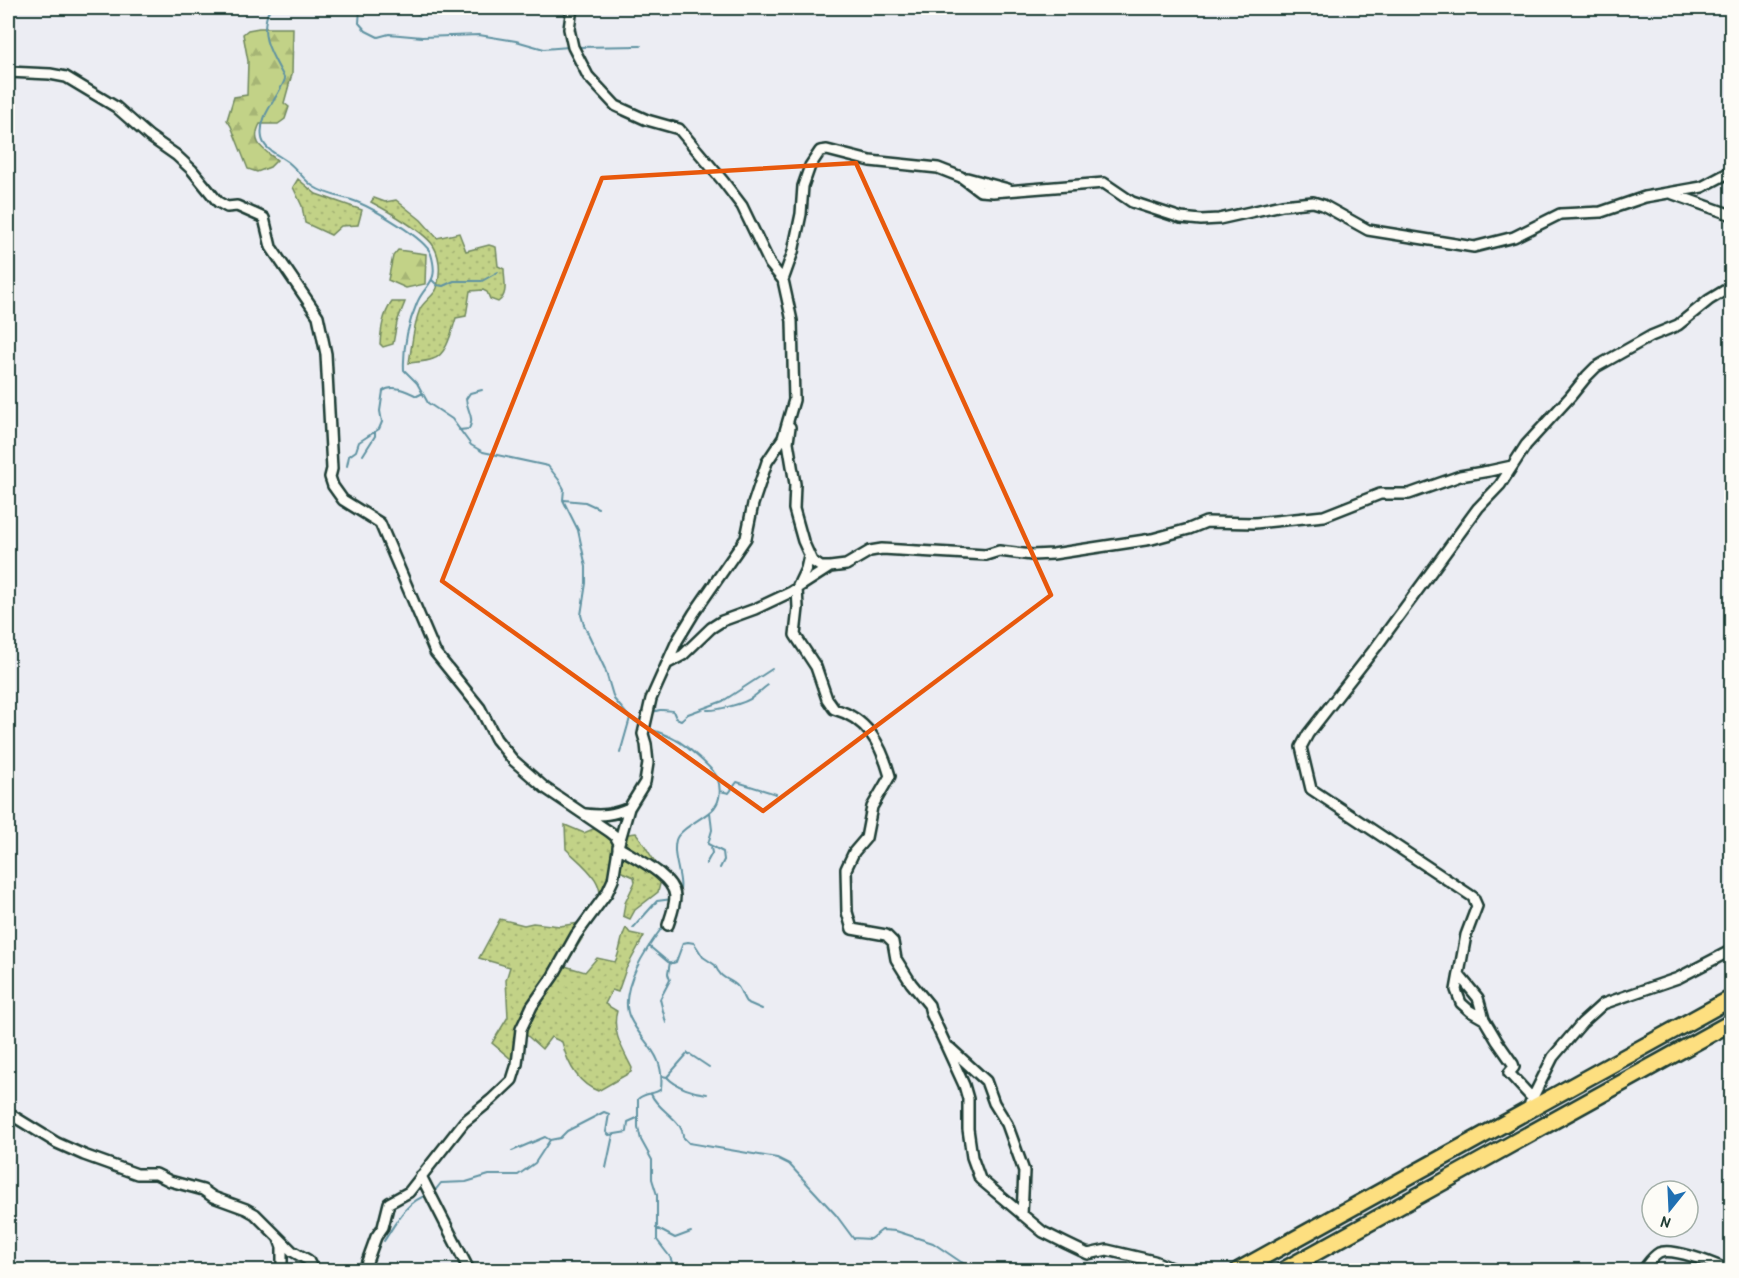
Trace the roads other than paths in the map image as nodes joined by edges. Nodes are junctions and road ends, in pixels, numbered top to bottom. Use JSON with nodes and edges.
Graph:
{"nodes":[{"id":1,"x":572,"y":8,"type":"edge"},
{"id":2,"x":8,"y":72,"type":"edge"},
{"id":3,"x":1731,"y":171,"type":"edge"},
{"id":4,"x":1671,"y":193,"type":"junction"},
{"id":5,"x":1731,"y":215,"type":"edge"},
{"id":6,"x":783,"y":280,"type":"junction"},
{"id":7,"x":1731,"y":286,"type":"edge"},
{"id":8,"x":794,"y":400,"type":"junction"},
{"id":9,"x":1512,"y":466,"type":"junction"},
{"id":10,"x":809,"y":556,"type":"junction"},
{"id":11,"x":830,"y":567,"type":"junction"},
{"id":12,"x":797,"y":588,"type":"junction"},
{"id":13,"x":668,"y":663,"type":"junction"},
{"id":14,"x":629,"y":808,"type":"junction"},
{"id":15,"x":581,"y":813,"type":"junction"},
{"id":16,"x":618,"y":845,"type":"junction"},
{"id":17,"x":668,"y":925,"type":"dead end"},
{"id":18,"x":1731,"y":950,"type":"edge"},
{"id":19,"x":1459,"y":975,"type":"junction"},
{"id":20,"x":1731,"y":998,"type":"edge"},
{"id":21,"x":1484,"y":1019,"type":"junction"},
{"id":22,"x":1731,"y":1022,"type":"edge"},
{"id":23,"x":946,"y":1044,"type":"junction"},
{"id":24,"x":1529,"y":1105,"type":"junction"},
{"id":25,"x":8,"y":1113,"type":"edge"},
{"id":26,"x":421,"y":1176,"type":"junction"},
{"id":27,"x":1022,"y":1215,"type":"junction"},
{"id":28,"x":278,"y":1237,"type":"junction"},
{"id":29,"x":1289,"y":1267,"type":"edge"},
{"id":30,"x":282,"y":1270,"type":"edge"},
{"id":31,"x":313,"y":1270,"type":"edge"},
{"id":32,"x":364,"y":1270,"type":"edge"},
{"id":33,"x":470,"y":1270,"type":"edge"},
{"id":34,"x":1175,"y":1270,"type":"edge"},
{"id":35,"x":1239,"y":1270,"type":"edge"},
{"id":36,"x":1314,"y":1270,"type":"edge"},
{"id":37,"x":1643,"y":1270,"type":"edge"},
{"id":38,"x":1728,"y":1270,"type":"edge"}],
"edges":[{"from":1,"to":6,"type":"street"},
{"from":2,"to":15,"type":"street"},
{"from":3,"to":4,"type":"street"},
{"from":4,"to":5,"type":"street"},
{"from":4,"to":6,"type":"street"},
{"from":6,"to":8,"type":"street"},
{"from":7,"to":9,"type":"street"},
{"from":8,"to":10,"type":"street"},
{"from":8,"to":13,"type":"street"},
{"from":9,"to":11,"type":"street"},
{"from":9,"to":19,"type":"street"},
{"from":10,"to":11,"type":"street"},
{"from":10,"to":12,"type":"street"},
{"from":11,"to":12,"type":"street"},
{"from":12,"to":13,"type":"street"},
{"from":12,"to":23,"type":"street"},
{"from":13,"to":14,"type":"street"},
{"from":14,"to":15,"type":"street"},
{"from":14,"to":16,"type":"street"},
{"from":15,"to":16,"type":"street"},
{"from":16,"to":17,"type":"street"},
{"from":16,"to":26,"type":"street"},
{"from":18,"to":24,"type":"street"},
{"from":19,"to":21,"type":"street"},
{"from":19,"to":21,"type":"street"},
{"from":20,"to":24,"type":"highway"},
{"from":21,"to":24,"type":"street"},
{"from":22,"to":29,"type":"highway"},
{"from":23,"to":27,"type":"street"},
{"from":23,"to":27,"type":"street"},
{"from":24,"to":35,"type":"highway"},
{"from":25,"to":28,"type":"street"},
{"from":26,"to":32,"type":"street"},
{"from":26,"to":33,"type":"street"},
{"from":27,"to":34,"type":"street"},
{"from":28,"to":30,"type":"street"},
{"from":28,"to":31,"type":"street"},
{"from":29,"to":36,"type":"street"},
{"from":37,"to":38,"type":"street"}]}
